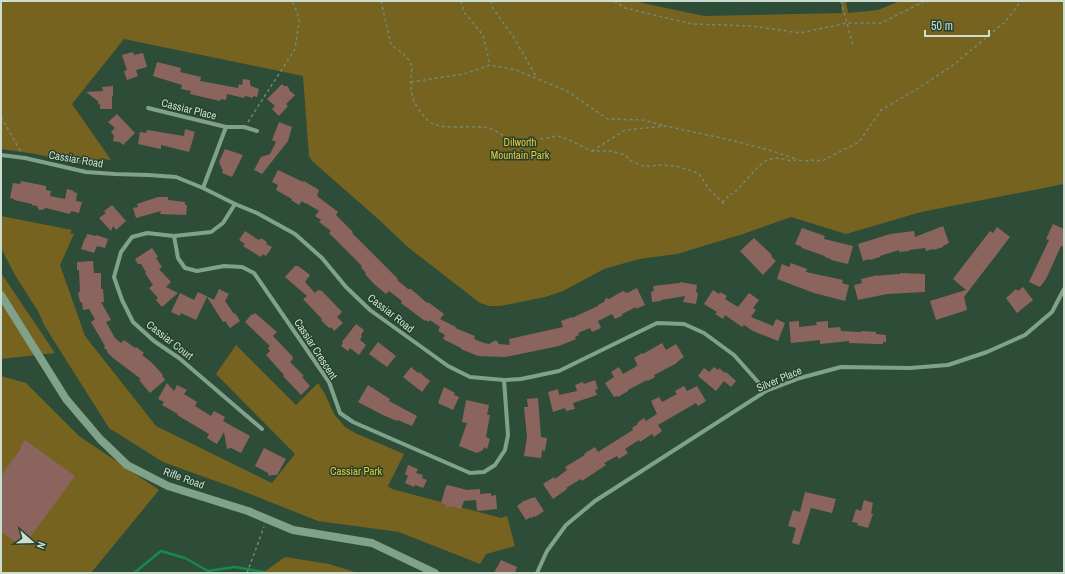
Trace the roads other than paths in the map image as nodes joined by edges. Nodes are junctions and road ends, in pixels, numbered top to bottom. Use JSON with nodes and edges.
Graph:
{"nodes":[{"id":1,"x":148,"y":108,"type":"dead end"},
{"id":2,"x":226,"y":127,"type":"junction"},
{"id":3,"x":257,"y":131,"type":"dead end"},
{"id":4,"x":1,"y":155,"type":"edge"},
{"id":5,"x":203,"y":188,"type":"junction"},
{"id":6,"x":235,"y":204,"type":"junction"},
{"id":7,"x":174,"y":236,"type":"junction"},
{"id":8,"x":1064,"y":289,"type":"edge"},
{"id":9,"x":1,"y":295,"type":"edge"},
{"id":10,"x":504,"y":380,"type":"junction"},
{"id":11,"x":766,"y":391,"type":"junction"},
{"id":12,"x":262,"y":429,"type":"dead end"},
{"id":13,"x":435,"y":573,"type":"edge"},
{"id":14,"x":537,"y":573,"type":"edge"}],
"edges":[{"from":1,"to":2,"type":"street","name":"Cassiar Place"},
{"from":2,"to":3,"type":"street","name":"Cassiar Place"},
{"from":2,"to":5,"type":"street","name":"Cassiar Place"},
{"from":4,"to":5,"type":"street","name":"Cassiar Road"},
{"from":5,"to":6,"type":"street","name":"Cassiar Road"},
{"from":6,"to":7,"type":"street"},
{"from":6,"to":10,"type":"street","name":"Cassiar Road"},
{"from":7,"to":10,"type":"street","name":"Cassiar Crescent"},
{"from":7,"to":12,"type":"street","name":"Cassiar Court"},
{"from":8,"to":11,"type":"street","name":"Silver Place"},
{"from":9,"to":13,"type":"street","name":"Rifle Road"},
{"from":10,"to":11,"type":"street","name":"Cassiar Road"},
{"from":11,"to":14,"type":"street","name":"Silver Place"}]}
